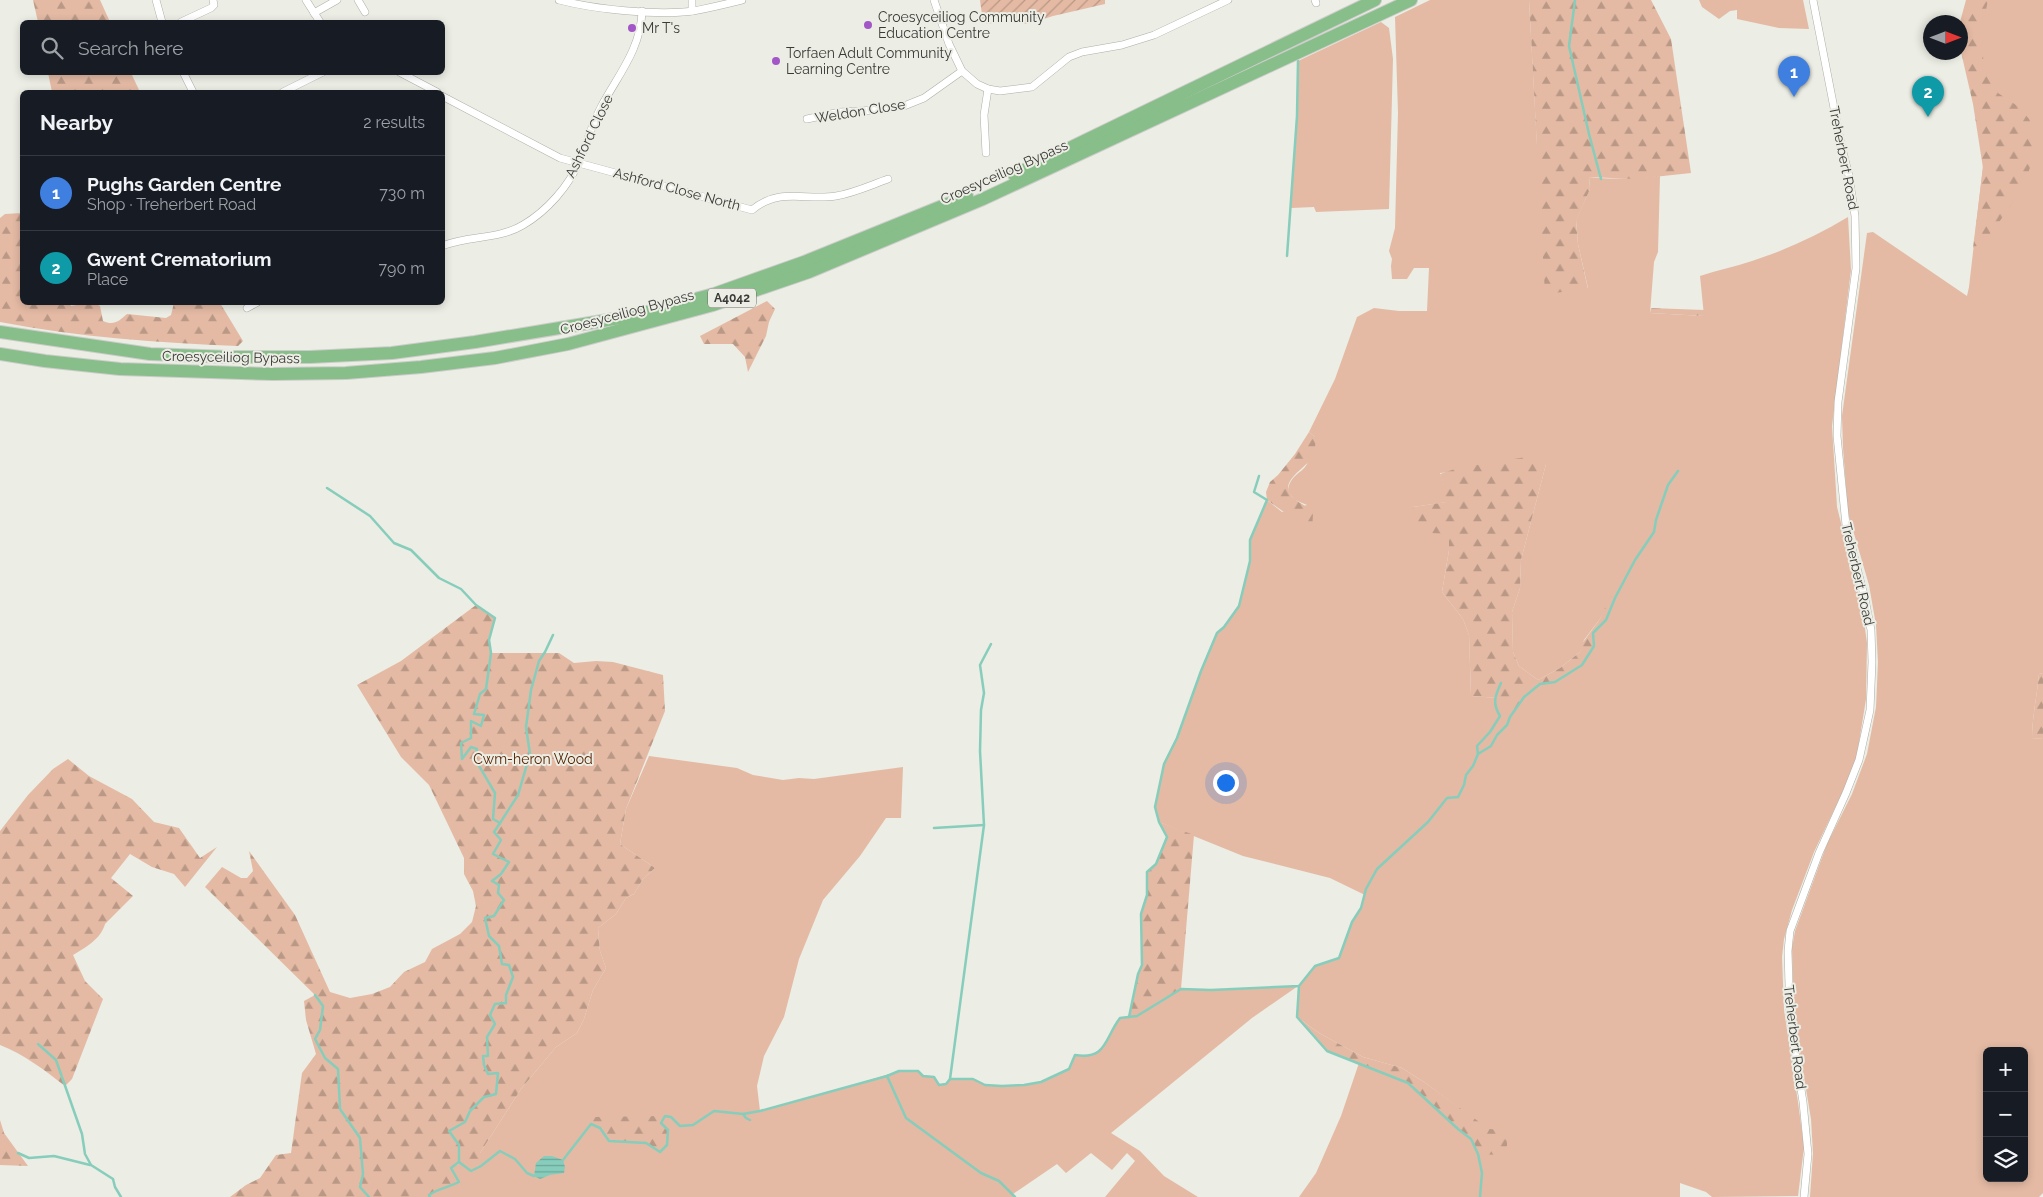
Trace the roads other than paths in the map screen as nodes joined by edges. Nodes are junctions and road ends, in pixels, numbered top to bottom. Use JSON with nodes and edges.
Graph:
{"nodes":[{"id":1,"x":156,"y":0,"type":"edge"},
{"id":2,"x":213,"y":0,"type":"edge"},
{"id":3,"x":306,"y":0,"type":"edge"},
{"id":4,"x":337,"y":0,"type":"edge"},
{"id":5,"x":358,"y":0,"type":"edge"},
{"id":6,"x":558,"y":0,"type":"edge"},
{"id":7,"x":692,"y":0,"type":"edge"},
{"id":8,"x":742,"y":0,"type":"edge"},
{"id":9,"x":934,"y":0,"type":"edge"},
{"id":10,"x":1228,"y":0,"type":"edge"},
{"id":11,"x":1375,"y":0,"type":"edge"},
{"id":12,"x":1410,"y":0,"type":"edge"},
{"id":13,"x":1813,"y":0,"type":"edge"},
{"id":14,"x":1211,"y":3,"type":"edge"},
{"id":15,"x":642,"y":11,"type":"junction"},
{"id":16,"x":692,"y":11,"type":"junction"},
{"id":17,"x":365,"y":12,"type":"dead end"},
{"id":18,"x":314,"y":13,"type":"junction"},
{"id":19,"x":161,"y":20,"type":"edge"},
{"id":20,"x":185,"y":20,"type":"edge"},
{"id":21,"x":319,"y":20,"type":"edge"},
{"id":22,"x":962,"y":71,"type":"junction"},
{"id":23,"x":184,"y":75,"type":"edge"},
{"id":24,"x":317,"y":75,"type":"edge"},
{"id":25,"x":405,"y":75,"type":"edge"},
{"id":26,"x":988,"y":89,"type":"junction"},
{"id":27,"x":192,"y":90,"type":"edge"},
{"id":28,"x":287,"y":90,"type":"edge"},
{"id":29,"x":433,"y":90,"type":"edge"},
{"id":30,"x":445,"y":98,"type":"edge"},
{"id":31,"x":807,"y":119,"type":"dead end"},
{"id":32,"x":986,"y":153,"type":"dead end"},
{"id":33,"x":579,"y":162,"type":"junction"},
{"id":34,"x":888,"y":179,"type":"dead end"},
{"id":35,"x":445,"y":245,"type":"edge"},
{"id":36,"x":253,"y":305,"type":"edge"},
{"id":37,"x":248,"y":308,"type":"dead end"},
{"id":38,"x":0,"y":332,"type":"edge"},
{"id":39,"x":0,"y":354,"type":"edge"},
{"id":40,"x":1804,"y":1197,"type":"edge"}],
"edges":[{"from":1,"to":19,"type":"street"},
{"from":2,"to":20,"type":"street"},
{"from":3,"to":18,"type":"street"},
{"from":4,"to":18,"type":"street"},
{"from":5,"to":17,"type":"street"},
{"from":6,"to":15,"type":"street"},
{"from":7,"to":16,"type":"street"},
{"from":8,"to":16,"type":"street"},
{"from":9,"to":22,"type":"street"},
{"from":10,"to":14,"type":"street"},
{"from":11,"to":38,"type":"highway","name":"Croesyceiliog Bypass","number":"A4042"},
{"from":12,"to":39,"type":"highway","name":"Croesyceiliog Bypass","number":"A4042"},
{"from":13,"to":40,"type":"street","name":"Treherbert Road"},
{"from":14,"to":26,"type":"street"},
{"from":15,"to":16,"type":"street"},
{"from":15,"to":33,"type":"street","name":"Ashford Close"},
{"from":18,"to":21,"type":"street"},
{"from":22,"to":26,"type":"street"},
{"from":22,"to":31,"type":"street","name":"Weldon Close"},
{"from":23,"to":27,"type":"street"},
{"from":24,"to":28,"type":"street"},
{"from":25,"to":29,"type":"street"},
{"from":26,"to":32,"type":"street"},
{"from":30,"to":33,"type":"street","name":"Ashford Close North"},
{"from":33,"to":34,"type":"street","name":"Ashford Close North"},
{"from":33,"to":35,"type":"street","name":"Ashford Close"},
{"from":36,"to":37,"type":"street"}]}
